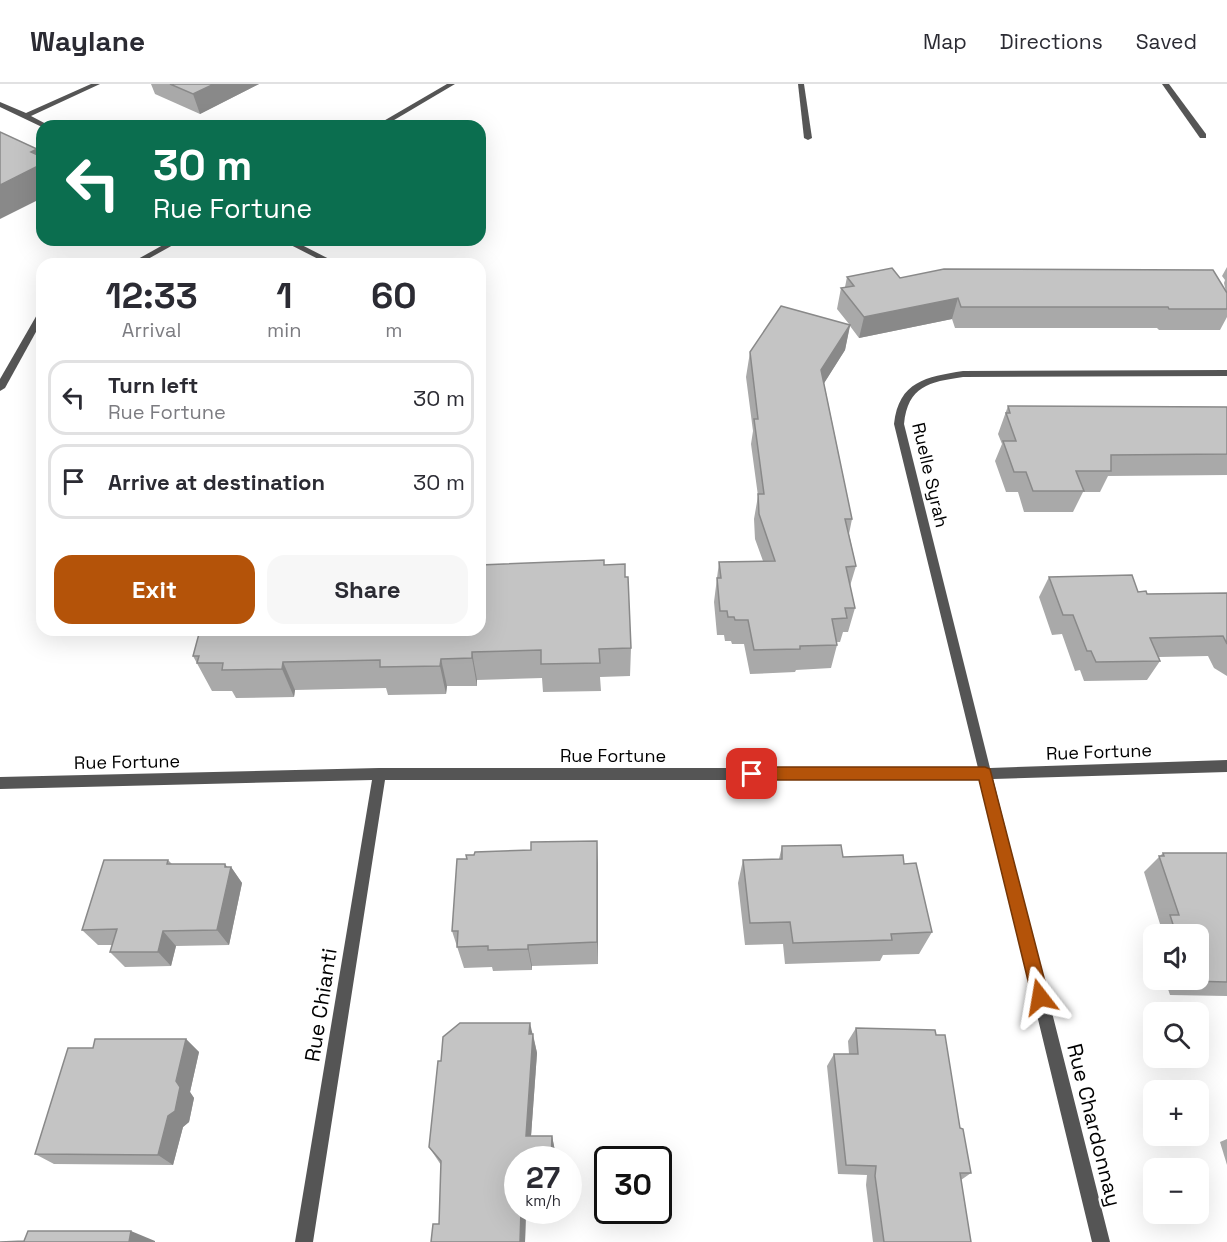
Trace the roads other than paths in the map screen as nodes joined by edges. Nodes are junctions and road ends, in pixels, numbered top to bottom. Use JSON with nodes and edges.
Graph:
{"nodes":[{"id":1,"x":97,"y":84,"type":"edge"},
{"id":2,"x":452,"y":84,"type":"edge"},
{"id":3,"x":801,"y":84,"type":"edge"},
{"id":4,"x":1165,"y":84,"type":"edge"},
{"id":5,"x":0,"y":104,"type":"edge"},
{"id":6,"x":26,"y":116,"type":"junction"},
{"id":7,"x":389,"y":120,"type":"edge"},
{"id":8,"x":36,"y":121,"type":"edge"},
{"id":9,"x":1203,"y":136,"type":"dead end"},
{"id":10,"x":808,"y":138,"type":"dead end"},
{"id":11,"x":167,"y":246,"type":"edge"},
{"id":12,"x":298,"y":246,"type":"edge"},
{"id":13,"x":144,"y":258,"type":"edge"},
{"id":14,"x":322,"y":258,"type":"edge"},
{"id":15,"x":36,"y":324,"type":"edge"},
{"id":16,"x":1227,"y":373,"type":"edge"},
{"id":17,"x":0,"y":388,"type":"edge"},
{"id":18,"x":1227,"y":766,"type":"edge"},
{"id":19,"x":379,"y":774,"type":"junction"},
{"id":20,"x":985,"y":774,"type":"junction"},
{"id":21,"x":0,"y":783,"type":"edge"},
{"id":22,"x":304,"y":1242,"type":"edge"},
{"id":23,"x":1101,"y":1242,"type":"edge"}],
"edges":[{"from":1,"to":6,"type":"street"},
{"from":2,"to":7,"type":"street"},
{"from":3,"to":10,"type":"street"},
{"from":4,"to":9,"type":"street"},
{"from":5,"to":6,"type":"street"},
{"from":6,"to":8,"type":"street"},
{"from":11,"to":13,"type":"street"},
{"from":12,"to":14,"type":"street"},
{"from":15,"to":17,"type":"street"},
{"from":16,"to":20,"type":"street","name":"Ruelle Syrah"},
{"from":18,"to":20,"type":"street","name":"Rue Fortune"},
{"from":19,"to":20,"type":"street","name":"Rue Fortune"},
{"from":19,"to":21,"type":"street","name":"Rue Fortune"},
{"from":19,"to":22,"type":"street","name":"Rue Chianti"},
{"from":20,"to":23,"type":"street","name":"Rue Chardonnay"}]}
